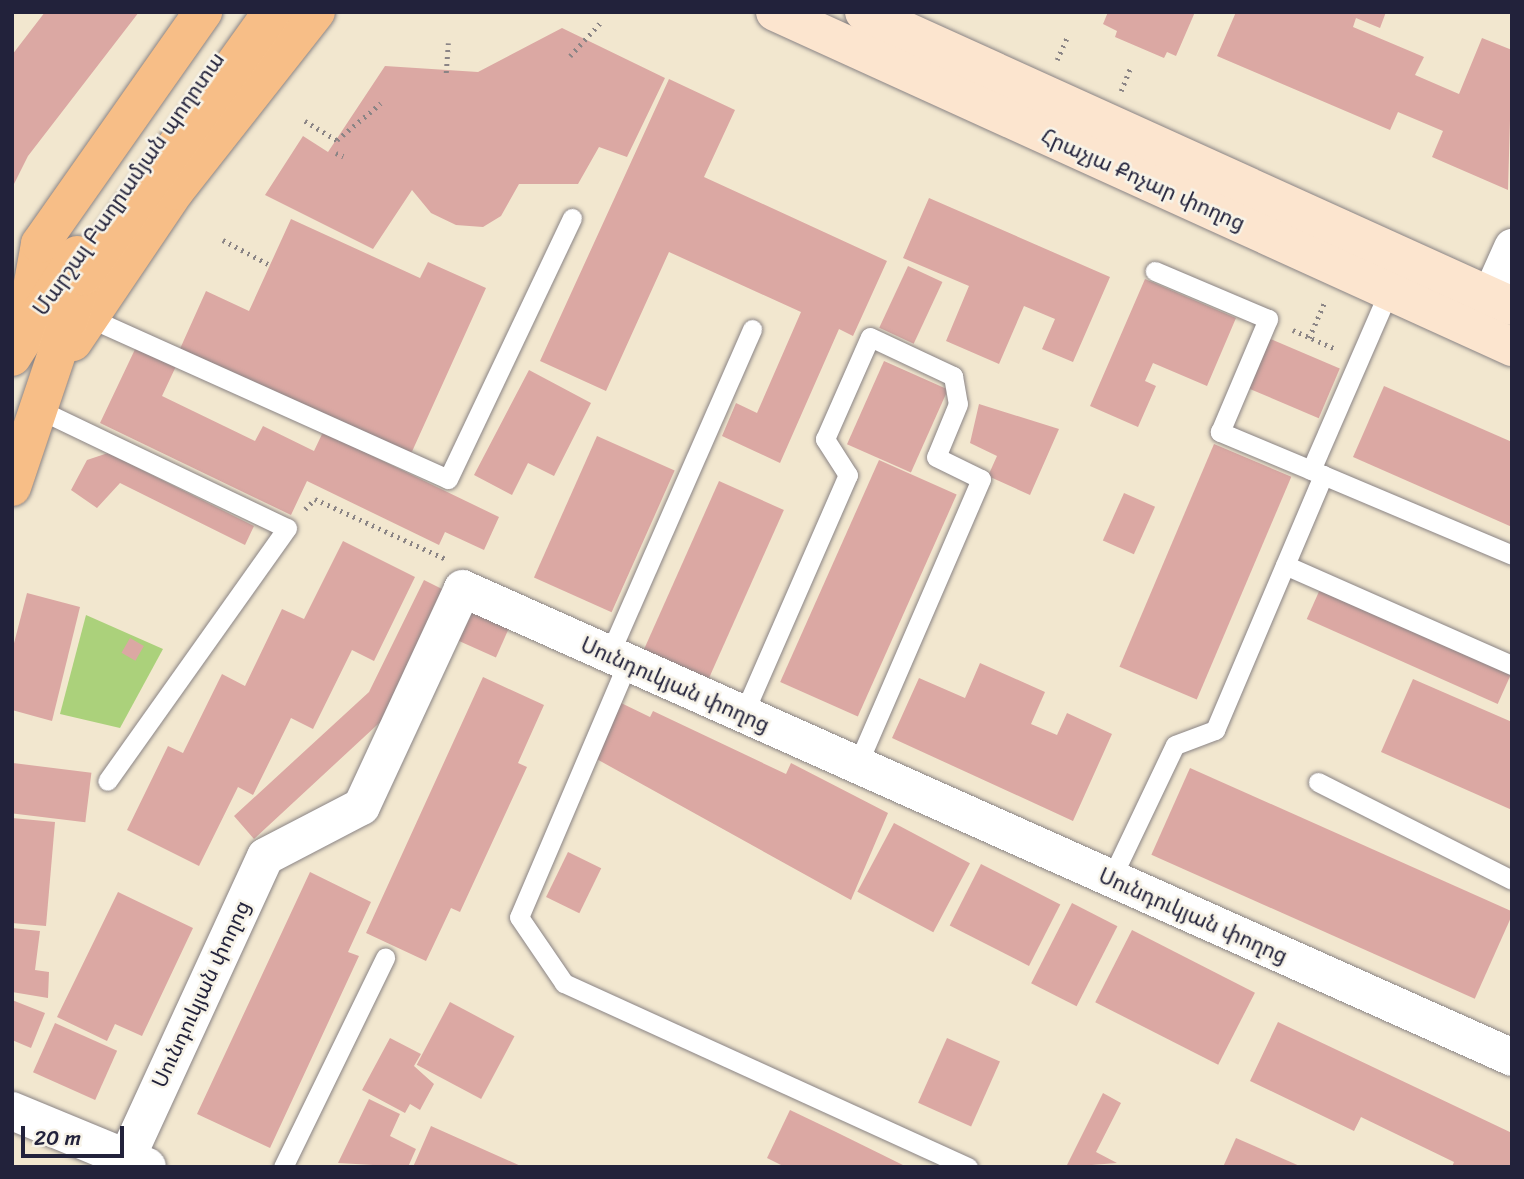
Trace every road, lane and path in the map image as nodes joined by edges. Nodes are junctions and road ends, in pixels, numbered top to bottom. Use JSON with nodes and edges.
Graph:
{"nodes":[{"id":1,"x":203,"y":12,"type":"edge"},
{"id":2,"x":247,"y":12,"type":"edge"},
{"id":3,"x":272,"y":12,"type":"edge"},
{"id":4,"x":316,"y":12,"type":"edge"},
{"id":5,"x":775,"y":12,"type":"edge"},
{"id":6,"x":864,"y":12,"type":"edge"},
{"id":7,"x":600,"y":23,"type":"dead end"},
{"id":8,"x":1068,"y":35,"type":"dead end"},
{"id":9,"x":448,"y":43,"type":"dead end"},
{"id":10,"x":570,"y":56,"type":"dead end"},
{"id":11,"x":1131,"y":66,"type":"dead end"},
{"id":12,"x":1054,"y":68,"type":"dead end"},
{"id":13,"x":446,"y":73,"type":"dead end"},
{"id":14,"x":1119,"y":95,"type":"dead end"},
{"id":15,"x":381,"y":103,"type":"dead end"},
{"id":16,"x":305,"y":121,"type":"dead end"},
{"id":17,"x":336,"y":153,"type":"dead end"},
{"id":18,"x":343,"y":156,"type":"dead end"},
{"id":19,"x":572,"y":218,"type":"dead end"},
{"id":20,"x":223,"y":240,"type":"dead end"},
{"id":21,"x":1512,"y":247,"type":"edge"},
{"id":22,"x":270,"y":265,"type":"dead end"},
{"id":23,"x":76,"y":271,"type":"junction"},
{"id":24,"x":1155,"y":271,"type":"dead end"},
{"id":25,"x":1330,"y":291,"type":"dead end"},
{"id":26,"x":1389,"y":291,"type":"junction"},
{"id":27,"x":1501,"y":301,"type":"edge"},
{"id":28,"x":92,"y":319,"type":"junction"},
{"id":29,"x":1268,"y":319,"type":"junction"},
{"id":30,"x":752,"y":329,"type":"dead end"},
{"id":31,"x":1309,"y":338,"type":"junction"},
{"id":32,"x":1512,"y":347,"type":"edge"},
{"id":33,"x":17,"y":348,"type":"edge"},
{"id":34,"x":58,"y":359,"type":"junction"},
{"id":35,"x":1359,"y":359,"type":"junction"},
{"id":36,"x":36,"y":408,"type":"junction"},
{"id":37,"x":1317,"y":473,"type":"junction"},
{"id":38,"x":12,"y":487,"type":"edge"},
{"id":39,"x":287,"y":528,"type":"junction"},
{"id":40,"x":1512,"y":555,"type":"edge"},
{"id":41,"x":1285,"y":565,"type":"junction"},
{"id":42,"x":462,"y":587,"type":"junction"},
{"id":43,"x":618,"y":660,"type":"junction"},
{"id":44,"x":1512,"y":665,"type":"edge"},
{"id":45,"x":744,"y":715,"type":"junction"},
{"id":46,"x":857,"y":766,"type":"junction"},
{"id":47,"x":107,"y":781,"type":"dead end"},
{"id":48,"x":1318,"y":782,"type":"dead end"},
{"id":49,"x":1111,"y":879,"type":"junction"},
{"id":50,"x":1512,"y":880,"type":"edge"},
{"id":51,"x":385,"y":958,"type":"dead end"},
{"id":52,"x":1512,"y":1057,"type":"edge"},
{"id":53,"x":12,"y":1111,"type":"edge"},
{"id":54,"x":136,"y":1162,"type":"edge"},
{"id":55,"x":282,"y":1167,"type":"edge"},
{"id":56,"x":968,"y":1167,"type":"edge"}],
"edges":[{"from":1,"to":33,"type":"main road"},
{"from":2,"to":23,"type":"main road","name":"Մարշալ Բաղրամյան պողոտա"},
{"from":3,"to":23,"type":"main road","name":"Մարշալ Բաղրամյան պողոտա"},
{"from":4,"to":28,"type":"main road"},
{"from":5,"to":26,"type":"main road","name":"Հրաչյա Քոչար փողոց"},
{"from":6,"to":27,"type":"main road","name":"Հրաչյա Քոչար փողոց"},
{"from":7,"to":10,"type":"path"},
{"from":8,"to":12,"type":"path"},
{"from":9,"to":13,"type":"path"},
{"from":11,"to":14,"type":"path"},
{"from":15,"to":16,"type":"path"},
{"from":17,"to":18,"type":"path"},
{"from":19,"to":28,"type":"lane"},
{"from":20,"to":22,"type":"path"},
{"from":21,"to":27,"type":"street"},
{"from":23,"to":33,"type":"main road","name":"Մարշալ Բաղրամյան պողոտա"},
{"from":23,"to":34,"type":"main road","name":"Մարշալ Բաղրամյան պողոտա"},
{"from":24,"to":29,"type":"lane"},
{"from":25,"to":31,"type":"path"},
{"from":26,"to":32,"type":"main road","name":"Հրաչյա Քոչար փողոց"},
{"from":26,"to":35,"type":"lane"},
{"from":28,"to":34,"type":"main road"},
{"from":29,"to":31,"type":"path"},
{"from":29,"to":37,"type":"lane"},
{"from":30,"to":43,"type":"lane"},
{"from":31,"to":35,"type":"path"},
{"from":34,"to":36,"type":"main road","name":"Մարշալ Բաղրամյան պողոտա"},
{"from":35,"to":37,"type":"lane"},
{"from":36,"to":38,"type":"main road","name":"Մարշալ Բաղրամյան պողոտա"},
{"from":36,"to":39,"type":"lane"},
{"from":37,"to":40,"type":"lane"},
{"from":37,"to":41,"type":"lane"},
{"from":39,"to":42,"type":"path"},
{"from":39,"to":47,"type":"lane"},
{"from":41,"to":44,"type":"lane"},
{"from":41,"to":49,"type":"lane"},
{"from":42,"to":43,"type":"street","name":"Սունդուկյան փողոց"},
{"from":42,"to":54,"type":"street","name":"Սունդուկյան փողոց"},
{"from":43,"to":45,"type":"street","name":"Սունդուկյան փողոց"},
{"from":43,"to":56,"type":"lane"},
{"from":45,"to":46,"type":"street","name":"Սունդուկյան փողոց"},
{"from":45,"to":46,"type":"lane"},
{"from":46,"to":49,"type":"street","name":"Սունդուկյան փողոց"},
{"from":48,"to":50,"type":"lane"},
{"from":49,"to":52,"type":"street","name":"Սունդուկյան փողոց"},
{"from":51,"to":55,"type":"lane"},
{"from":53,"to":54,"type":"street"}]}
